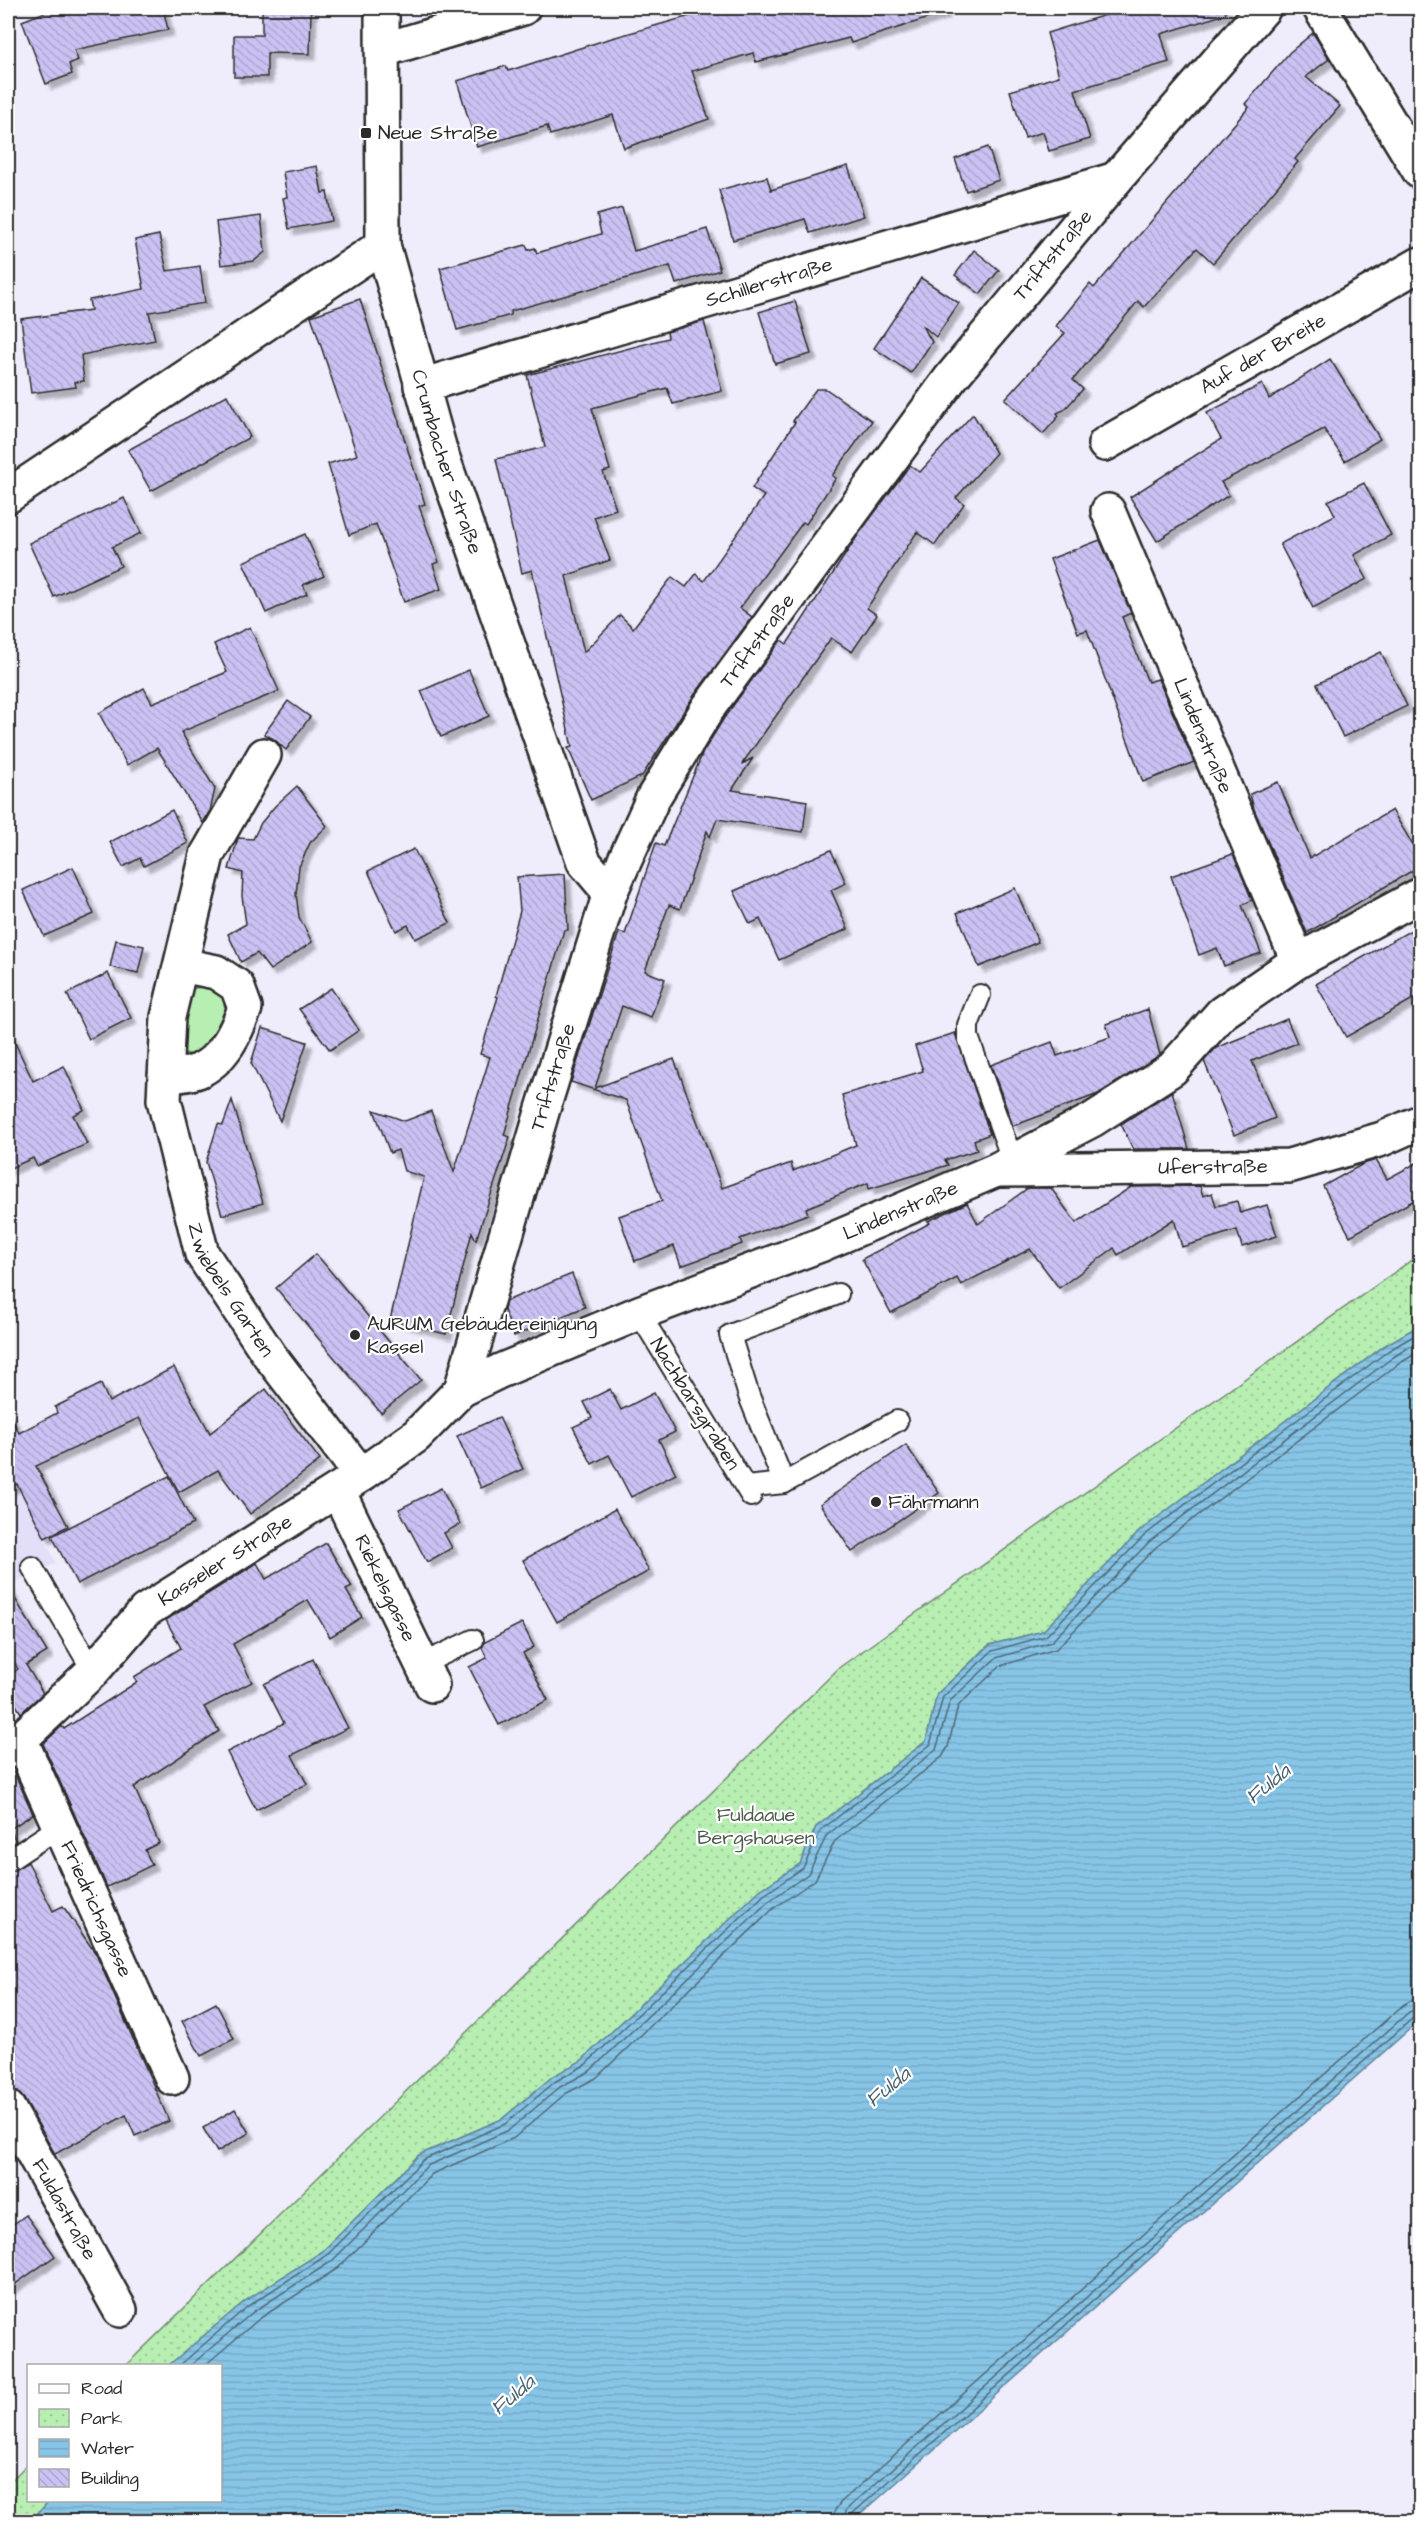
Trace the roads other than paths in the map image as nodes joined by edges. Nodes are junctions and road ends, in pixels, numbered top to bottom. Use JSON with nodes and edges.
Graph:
{"nodes":[{"id":1,"x":382,"y":8,"type":"edge"},
{"id":2,"x":523,"y":8,"type":"edge"},
{"id":3,"x":1264,"y":8,"type":"edge"},
{"id":4,"x":1320,"y":8,"type":"edge"},
{"id":5,"x":383,"y":50,"type":"junction"},
{"id":6,"x":1420,"y":172,"type":"edge"},
{"id":7,"x":1116,"y":179,"type":"junction"},
{"id":8,"x":383,"y":245,"type":"junction"},
{"id":9,"x":1420,"y":264,"type":"edge"},
{"id":10,"x":421,"y":386,"type":"junction"},
{"id":11,"x":1105,"y":444,"type":"dead end"},
{"id":12,"x":8,"y":496,"type":"edge"},
{"id":13,"x":1108,"y":511,"type":"dead end"},
{"id":14,"x":264,"y":755,"type":"dead end"},
{"id":15,"x":610,"y":893,"type":"junction"},
{"id":16,"x":1420,"y":895,"type":"edge"},
{"id":17,"x":1298,"y":961,"type":"junction"},
{"id":18,"x":181,"y":965,"type":"junction"},
{"id":19,"x":980,"y":995,"type":"dead end"},
{"id":20,"x":165,"y":1077,"type":"junction"},
{"id":21,"x":1420,"y":1122,"type":"edge"},
{"id":22,"x":1005,"y":1166,"type":"junction"},
{"id":23,"x":838,"y":1294,"type":"dead end"},
{"id":24,"x":639,"y":1313,"type":"junction"},
{"id":25,"x":461,"y":1390,"type":"junction"},
{"id":26,"x":897,"y":1421,"type":"dead end"},
{"id":27,"x":350,"y":1483,"type":"junction"},
{"id":28,"x":784,"y":1483,"type":"junction"},
{"id":29,"x":32,"y":1567,"type":"dead end"},
{"id":30,"x":473,"y":1640,"type":"dead end"},
{"id":31,"x":93,"y":1671,"type":"junction"},
{"id":32,"x":427,"y":1674,"type":"joint"},
{"id":33,"x":14,"y":1746,"type":"edge"},
{"id":34,"x":59,"y":1827,"type":"junction"},
{"id":35,"x":8,"y":1861,"type":"edge"},
{"id":36,"x":172,"y":2078,"type":"dead end"},
{"id":37,"x":8,"y":2108,"type":"edge"},
{"id":38,"x":120,"y":2310,"type":"dead end"}],
"edges":[{"from":1,"to":5,"type":"street","name":"Crumbacher Straße"},
{"from":2,"to":5,"type":"street"},
{"from":3,"to":7,"type":"street","name":"Triftstraße"},
{"from":4,"to":6,"type":"street"},
{"from":5,"to":8,"type":"street","name":"Crumbacher Straße"},
{"from":7,"to":10,"type":"street","name":"Schillerstraße"},
{"from":7,"to":15,"type":"street","name":"Triftstraße"},
{"from":8,"to":10,"type":"street","name":"Crumbacher Straße"},
{"from":8,"to":12,"type":"street"},
{"from":9,"to":11,"type":"street","name":"Auf der Breite"},
{"from":10,"to":15,"type":"street","name":"Crumbacher Straße"},
{"from":13,"to":17,"type":"street","name":"Lindenstraße"},
{"from":14,"to":18,"type":"street","name":"Zwiebels Garten"},
{"from":15,"to":25,"type":"street","name":"Triftstraße"},
{"from":16,"to":17,"type":"street","name":"Lindenstraße"},
{"from":17,"to":22,"type":"street","name":"Lindenstraße"},
{"from":18,"to":20,"type":"street","name":"Zwiebels Garten"},
{"from":18,"to":20,"type":"street"},
{"from":19,"to":22,"type":"lane"},
{"from":20,"to":27,"type":"street","name":"Zwiebels Garten"},
{"from":21,"to":22,"type":"street","name":"Uferstraße"},
{"from":22,"to":24,"type":"street","name":"Lindenstraße"},
{"from":23,"to":28,"type":"lane"},
{"from":24,"to":25,"type":"street","name":"Lindenstraße"},
{"from":24,"to":28,"type":"lane","name":"Nachbarsgraben"},
{"from":25,"to":27,"type":"street","name":"Kasseler Straße"},
{"from":26,"to":28,"type":"lane"},
{"from":27,"to":31,"type":"street","name":"Kasseler Straße"},
{"from":27,"to":32,"type":"street","name":"Riekelsgasse"},
{"from":29,"to":31,"type":"lane"},
{"from":30,"to":32,"type":"lane"},
{"from":31,"to":33,"type":"street","name":"Kasseler Straße"},
{"from":33,"to":34,"type":"street","name":"Friedrichsgasse"},
{"from":34,"to":35,"type":"lane"},
{"from":34,"to":36,"type":"street","name":"Friedrichsgasse"},
{"from":37,"to":38,"type":"street","name":"Fuldastraße"}]}
